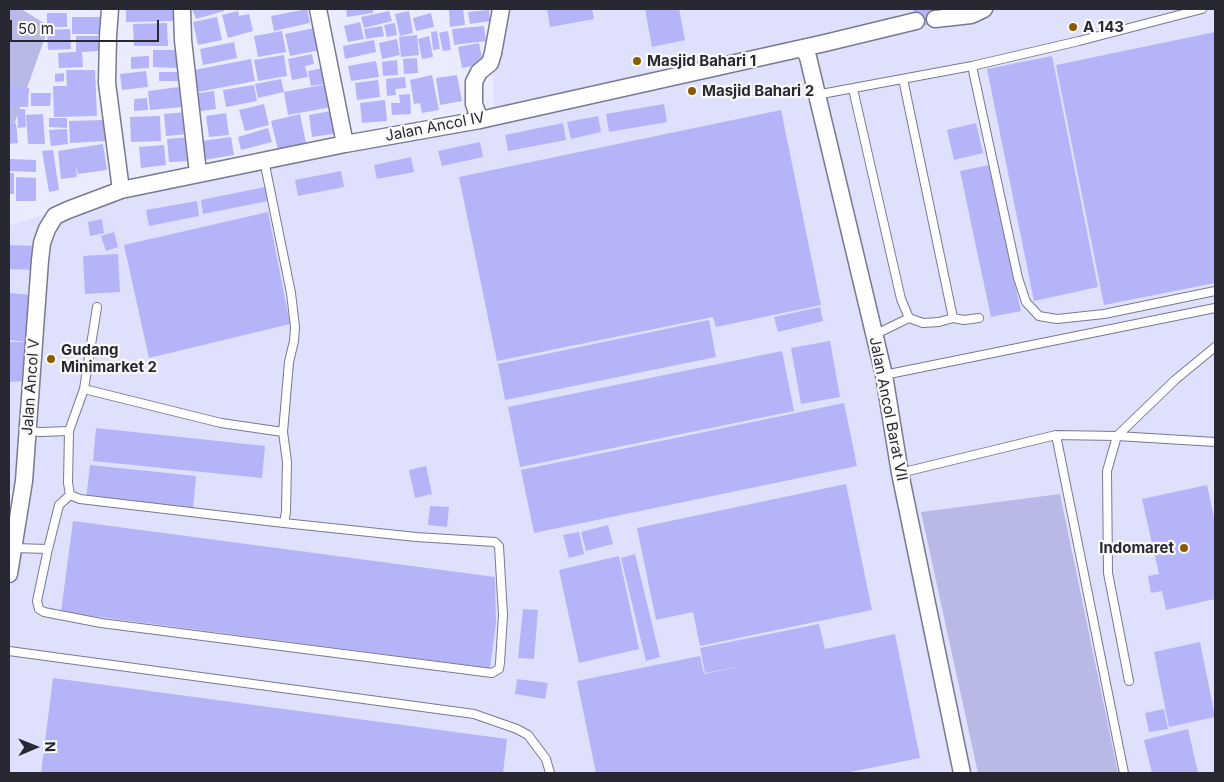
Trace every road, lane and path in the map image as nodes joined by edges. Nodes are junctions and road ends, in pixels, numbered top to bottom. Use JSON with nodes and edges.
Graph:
{"nodes":[{"id":1,"x":110,"y":9,"type":"edge"},
{"id":2,"x":182,"y":9,"type":"edge"},
{"id":3,"x":318,"y":9,"type":"edge"},
{"id":4,"x":501,"y":9,"type":"edge"},
{"id":5,"x":984,"y":9,"type":"edge"},
{"id":6,"x":1202,"y":9,"type":"edge"},
{"id":7,"x":935,"y":19,"type":"dead end"},
{"id":8,"x":916,"y":21,"type":"dead end"},
{"id":9,"x":803,"y":48,"type":"junction"},
{"id":10,"x":972,"y":66,"type":"junction"},
{"id":11,"x":903,"y":79,"type":"junction"},
{"id":12,"x":853,"y":89,"type":"junction"},
{"id":13,"x":816,"y":95,"type":"junction"},
{"id":14,"x":480,"y":120,"type":"junction"},
{"id":15,"x":345,"y":144,"type":"junction"},
{"id":16,"x":264,"y":160,"type":"junction"},
{"id":17,"x":198,"y":173,"type":"junction"},
{"id":18,"x":121,"y":190,"type":"junction"},
{"id":19,"x":68,"y":210,"type":"joint"},
{"id":20,"x":1215,"y":291,"type":"edge"},
{"id":21,"x":97,"y":307,"type":"dead end"},
{"id":22,"x":1215,"y":308,"type":"edge"},
{"id":23,"x":909,"y":318,"type":"junction"},
{"id":24,"x":953,"y":318,"type":"junction"},
{"id":25,"x":979,"y":318,"type":"dead end"},
{"id":26,"x":874,"y":335,"type":"junction"},
{"id":27,"x":1215,"y":347,"type":"edge"},
{"id":28,"x":884,"y":375,"type":"junction"},
{"id":29,"x":84,"y":389,"type":"junction"},
{"id":30,"x":34,"y":431,"type":"junction"},
{"id":31,"x":69,"y":431,"type":"junction"},
{"id":32,"x":283,"y":432,"type":"junction"},
{"id":33,"x":1056,"y":435,"type":"junction"},
{"id":34,"x":1117,"y":436,"type":"junction"},
{"id":35,"x":1215,"y":442,"type":"edge"},
{"id":36,"x":900,"y":473,"type":"junction"},
{"id":37,"x":16,"y":480,"type":"edge"},
{"id":38,"x":70,"y":494,"type":"junction"},
{"id":39,"x":284,"y":523,"type":"junction"},
{"id":40,"x":14,"y":548,"type":"junction"},
{"id":41,"x":48,"y":549,"type":"junction"},
{"id":42,"x":9,"y":574,"type":"edge"},
{"id":43,"x":9,"y":651,"type":"edge"},
{"id":44,"x":1129,"y":681,"type":"dead end"},
{"id":45,"x":550,"y":773,"type":"edge"},
{"id":46,"x":962,"y":773,"type":"edge"},
{"id":47,"x":1124,"y":773,"type":"edge"}],
"edges":[{"from":1,"to":18,"type":"street"},
{"from":2,"to":17,"type":"street"},
{"from":3,"to":15,"type":"street"},
{"from":4,"to":14,"type":"street"},
{"from":5,"to":7,"type":"street"},
{"from":6,"to":10,"type":"lane"},
{"from":8,"to":9,"type":"street","name":"Jalan Ancol IV"},
{"from":9,"to":13,"type":"street","name":"Jalan Ancol Barat VII"},
{"from":9,"to":14,"type":"street","name":"Jalan Ancol IV"},
{"from":10,"to":11,"type":"lane"},
{"from":10,"to":20,"type":"lane"},
{"from":11,"to":12,"type":"lane"},
{"from":11,"to":24,"type":"lane"},
{"from":12,"to":13,"type":"lane"},
{"from":12,"to":23,"type":"lane"},
{"from":13,"to":26,"type":"street","name":"Jalan Ancol Barat VII"},
{"from":14,"to":15,"type":"street","name":"Jalan Ancol IV"},
{"from":15,"to":16,"type":"street","name":"Jalan Ancol IV"},
{"from":16,"to":17,"type":"street","name":"Jalan Ancol IV"},
{"from":16,"to":32,"type":"lane"},
{"from":17,"to":18,"type":"street","name":"Jalan Ancol IV"},
{"from":18,"to":19,"type":"street","name":"Jalan Ancol IV"},
{"from":19,"to":30,"type":"street","name":"Jalan Ancol V"},
{"from":21,"to":29,"type":"lane"},
{"from":22,"to":28,"type":"lane"},
{"from":23,"to":24,"type":"lane"},
{"from":23,"to":26,"type":"lane"},
{"from":24,"to":25,"type":"lane"},
{"from":26,"to":28,"type":"street","name":"Jalan Ancol Barat VII"},
{"from":27,"to":34,"type":"lane"},
{"from":28,"to":36,"type":"street","name":"Jalan Ancol Barat VII"},
{"from":29,"to":31,"type":"lane"},
{"from":29,"to":32,"type":"lane"},
{"from":30,"to":31,"type":"lane"},
{"from":30,"to":37,"type":"street","name":"Jalan Ancol V"},
{"from":31,"to":38,"type":"lane"},
{"from":32,"to":39,"type":"lane"},
{"from":33,"to":34,"type":"lane"},
{"from":33,"to":36,"type":"lane"},
{"from":33,"to":47,"type":"lane"},
{"from":34,"to":35,"type":"lane"},
{"from":34,"to":44,"type":"lane"},
{"from":36,"to":46,"type":"street","name":"Jalan Ancol Barat VII"},
{"from":37,"to":40,"type":"street","name":"Jalan Ancol V"},
{"from":38,"to":39,"type":"lane"},
{"from":38,"to":41,"type":"lane"},
{"from":39,"to":41,"type":"lane"},
{"from":40,"to":41,"type":"lane"},
{"from":40,"to":42,"type":"street","name":"Jalan Ancol V"},
{"from":43,"to":45,"type":"lane"}]}
